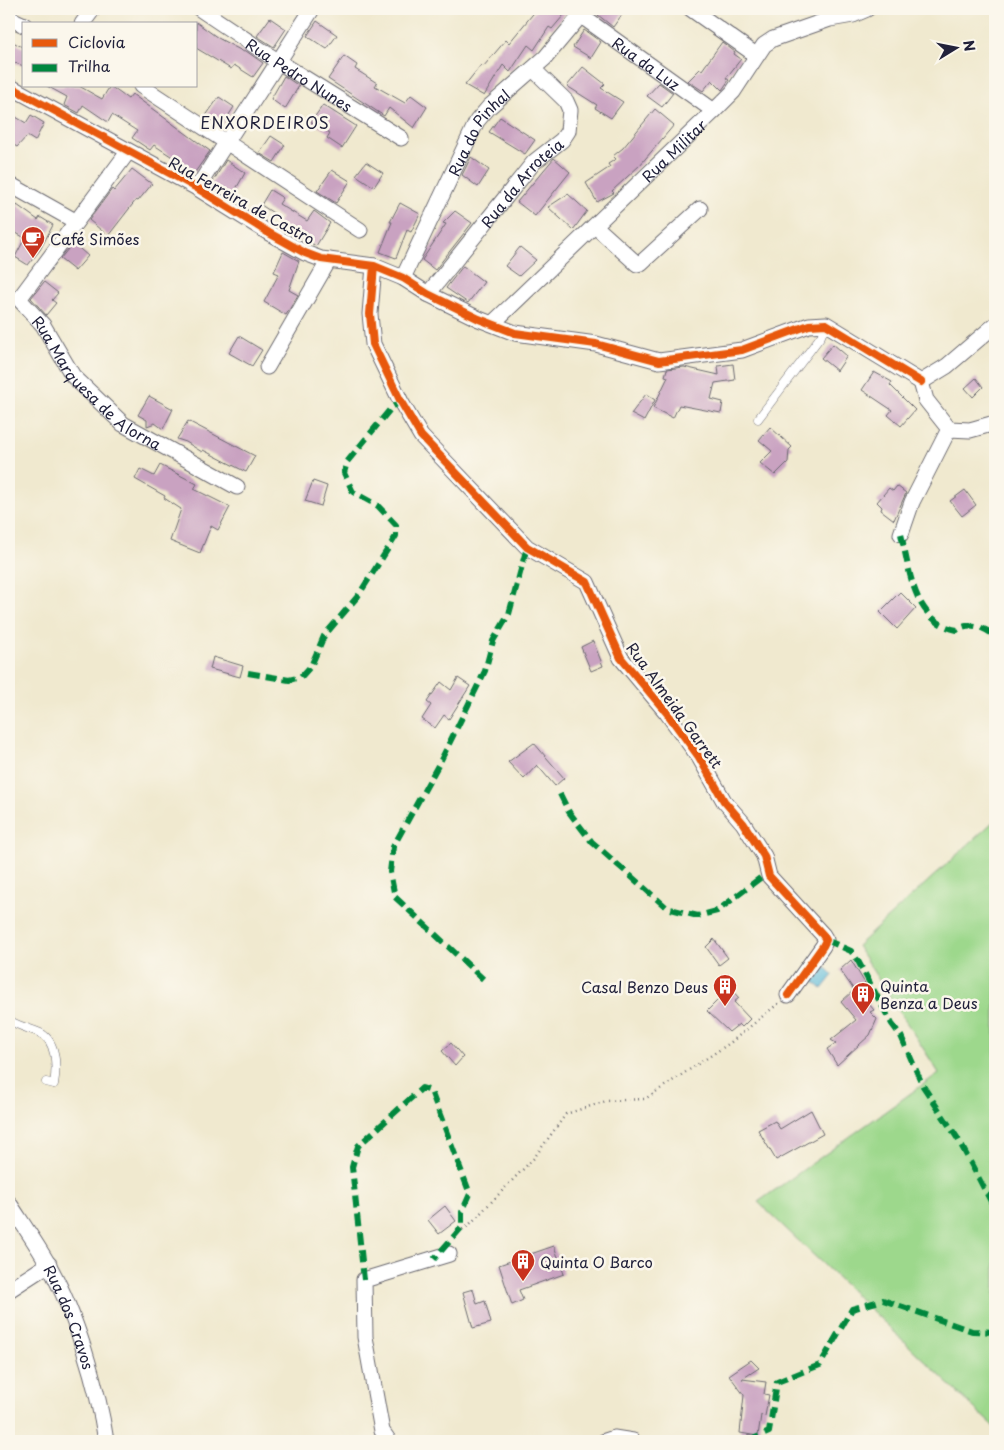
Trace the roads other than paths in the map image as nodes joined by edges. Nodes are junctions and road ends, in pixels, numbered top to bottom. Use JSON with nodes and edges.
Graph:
{"nodes":[{"id":1,"x":93,"y":9,"type":"edge"},
{"id":2,"x":200,"y":9,"type":"edge"},
{"id":3,"x":691,"y":9,"type":"edge"},
{"id":4,"x":817,"y":9,"type":"edge"},
{"id":5,"x":867,"y":9,"type":"edge"},
{"id":6,"x":311,"y":10,"type":"dead end"},
{"id":7,"x":583,"y":12,"type":"edge"},
{"id":8,"x":9,"y":18,"type":"edge"},
{"id":9,"x":830,"y":18,"type":"junction"},
{"id":10,"x":83,"y":22,"type":"edge"},
{"id":11,"x":22,"y":25,"type":"edge"},
{"id":12,"x":756,"y":55,"type":"junction"},
{"id":13,"x":278,"y":62,"type":"junction"},
{"id":14,"x":533,"y":69,"type":"junction"},
{"id":15,"x":9,"y":86,"type":"edge"},
{"id":16,"x":144,"y":88,"type":"edge"},
{"id":17,"x":714,"y":111,"type":"junction"},
{"id":18,"x":401,"y":138,"type":"dead end"},
{"id":19,"x":226,"y":143,"type":"junction"},
{"id":20,"x":128,"y":152,"type":"junction"},
{"id":21,"x":9,"y":184,"type":"edge"},
{"id":22,"x":197,"y":188,"type":"junction"},
{"id":23,"x":700,"y":209,"type":"dead end"},
{"id":24,"x":75,"y":221,"type":"junction"},
{"id":25,"x":595,"y":226,"type":"junction"},
{"id":26,"x":360,"y":230,"type":"dead end"},
{"id":27,"x":329,"y":260,"type":"junction"},
{"id":28,"x":374,"y":266,"type":"junction"},
{"id":29,"x":403,"y":278,"type":"junction"},
{"id":30,"x":428,"y":294,"type":"junction"},
{"id":31,"x":493,"y":323,"type":"junction"},
{"id":32,"x":826,"y":324,"type":"junction"},
{"id":33,"x":995,"y":325,"type":"edge"},
{"id":34,"x":267,"y":367,"type":"dead end"},
{"id":35,"x":921,"y":382,"type":"junction"},
{"id":36,"x":758,"y":418,"type":"dead end"},
{"id":37,"x":995,"y":422,"type":"edge"},
{"id":38,"x":949,"y":429,"type":"junction"},
{"id":39,"x":237,"y":487,"type":"dead end"},
{"id":40,"x":901,"y":534,"type":"dead end"},
{"id":41,"x":788,"y":995,"type":"road end"},
{"id":42,"x":9,"y":1020,"type":"edge"},
{"id":43,"x":46,"y":1082,"type":"dead end"},
{"id":44,"x":9,"y":1203,"type":"edge"},
{"id":45,"x":449,"y":1254,"type":"dead end"},
{"id":46,"x":48,"y":1264,"type":"junction"},
{"id":47,"x":9,"y":1290,"type":"edge"},
{"id":48,"x":106,"y":1441,"type":"edge"},
{"id":49,"x":389,"y":1441,"type":"edge"},
{"id":50,"x":605,"y":1441,"type":"edge"},
{"id":51,"x":633,"y":1441,"type":"edge"}],
"edges":[{"from":1,"to":10,"type":"street"},
{"from":2,"to":13,"type":"street","name":"Rua Pedro Nunes"},
{"from":3,"to":12,"type":"street"},
{"from":4,"to":9,"type":"street"},
{"from":5,"to":9,"type":"street","name":"Rua Militar"},
{"from":6,"to":13,"type":"street"},
{"from":7,"to":14,"type":"street","name":"Rua do Pinhal"},
{"from":7,"to":17,"type":"street","name":"Rua da Luz"},
{"from":8,"to":11,"type":"street"},
{"from":9,"to":12,"type":"street","name":"Rua Militar"},
{"from":12,"to":17,"type":"street","name":"Rua Militar"},
{"from":13,"to":18,"type":"street","name":"Rua Pedro Nunes"},
{"from":13,"to":19,"type":"street"},
{"from":14,"to":29,"type":"street","name":"Rua do Pinhal"},
{"from":14,"to":30,"type":"street","name":"Rua da Arroteia"},
{"from":15,"to":20,"type":"street","name":"Rua Ferreira de Castro"},
{"from":16,"to":19,"type":"street"},
{"from":17,"to":25,"type":"street","name":"Rua Militar"},
{"from":19,"to":22,"type":"street"},
{"from":19,"to":26,"type":"street"},
{"from":20,"to":22,"type":"street","name":"Rua Ferreira de Castro"},
{"from":20,"to":24,"type":"street","name":"Rua Marquesa de Alorna"},
{"from":21,"to":24,"type":"street"},
{"from":22,"to":27,"type":"street","name":"Rua Ferreira de Castro"},
{"from":23,"to":25,"type":"street"},
{"from":24,"to":39,"type":"street","name":"Rua Marquesa de Alorna"},
{"from":25,"to":31,"type":"street","name":"Rua Militar"},
{"from":27,"to":28,"type":"street","name":"Rua Ferreira de Castro"},
{"from":27,"to":34,"type":"street"},
{"from":28,"to":29,"type":"street","name":"Rua Ferreira de Castro"},
{"from":28,"to":41,"type":"street","name":"Rua Almeida Garrett"},
{"from":29,"to":30,"type":"street","name":"Rua Ferreira de Castro"},
{"from":30,"to":31,"type":"street","name":"Rua Ferreira de Castro"},
{"from":31,"to":32,"type":"street","name":"Rua Ferreira de Castro"},
{"from":32,"to":35,"type":"street"},
{"from":32,"to":36,"type":"lane"},
{"from":33,"to":35,"type":"street"},
{"from":35,"to":38,"type":"street"},
{"from":37,"to":38,"type":"street"},
{"from":38,"to":40,"type":"street"},
{"from":42,"to":43,"type":"lane"},
{"from":44,"to":46,"type":"street","name":"Rua dos Cravos"},
{"from":45,"to":49,"type":"street"},
{"from":46,"to":47,"type":"street"},
{"from":46,"to":48,"type":"street","name":"Rua dos Cravos"},
{"from":50,"to":51,"type":"street"}]}
